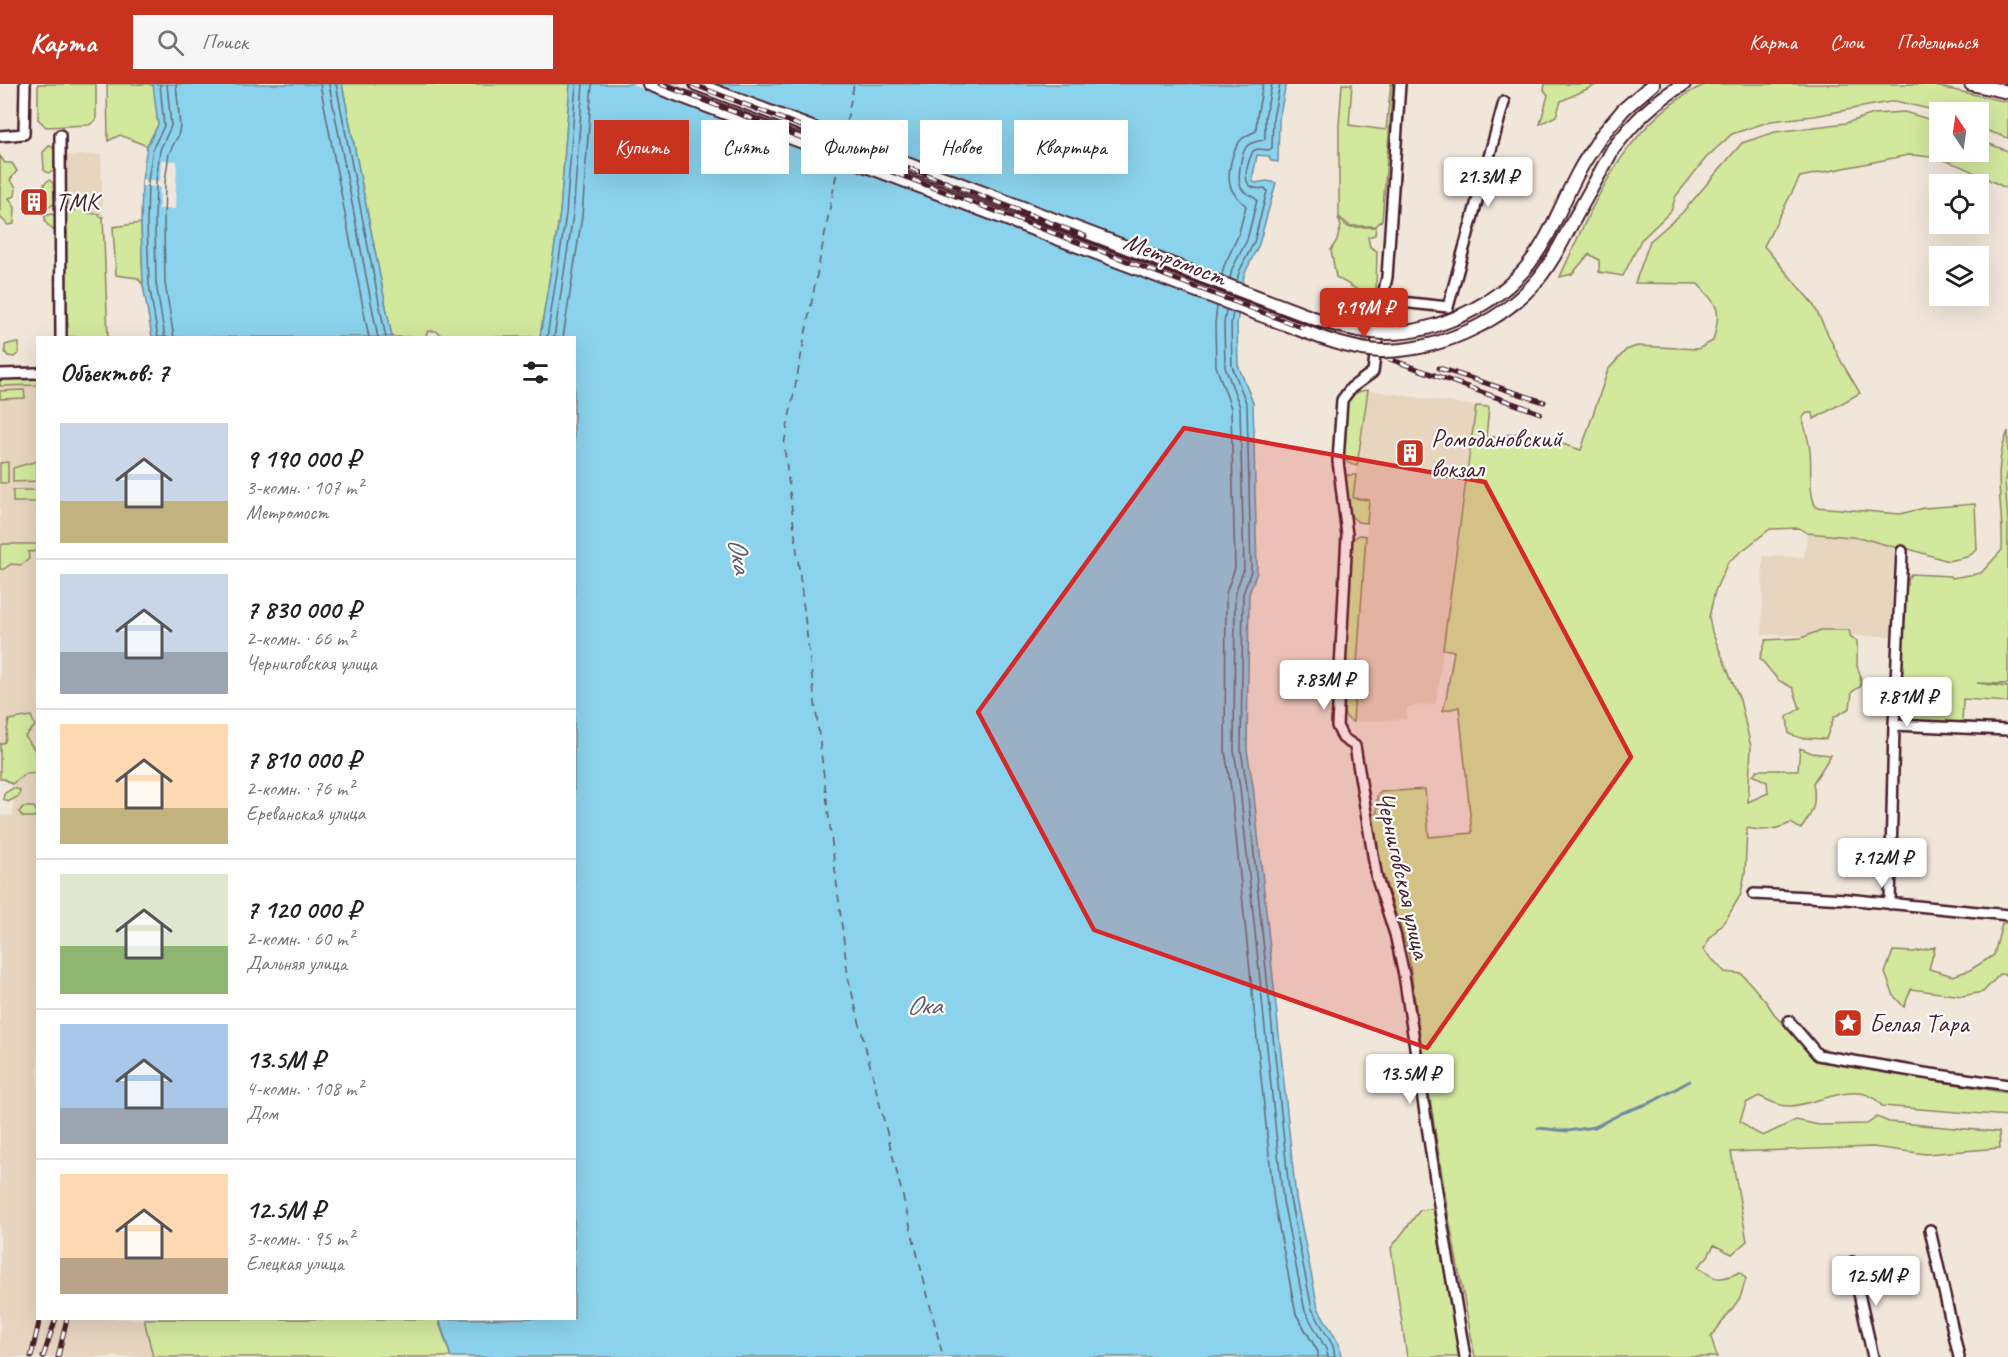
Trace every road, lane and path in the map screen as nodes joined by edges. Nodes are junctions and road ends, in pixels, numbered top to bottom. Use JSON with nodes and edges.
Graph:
{"nodes":[{"id":1,"x":25,"y":84,"type":"edge"},
{"id":2,"x":649,"y":84,"type":"edge"},
{"id":3,"x":696,"y":84,"type":"edge"},
{"id":4,"x":1400,"y":84,"type":"edge"},
{"id":5,"x":1653,"y":84,"type":"edge"},
{"id":6,"x":1684,"y":84,"type":"edge"},
{"id":7,"x":1971,"y":84,"type":"edge"},
{"id":8,"x":2008,"y":92,"type":"edge"},
{"id":9,"x":1504,"y":102,"type":"dead end"},
{"id":10,"x":60,"y":135,"type":"dead end"},
{"id":11,"x":0,"y":136,"type":"edge"},
{"id":12,"x":1382,"y":300,"type":"junction"},
{"id":13,"x":61,"y":336,"type":"edge"},
{"id":14,"x":36,"y":373,"type":"edge"},
{"id":15,"x":0,"y":374,"type":"edge"},
{"id":16,"x":1902,"y":551,"type":"dead end"},
{"id":17,"x":1894,"y":725,"type":"junction"},
{"id":18,"x":2008,"y":730,"type":"edge"},
{"id":19,"x":1754,"y":894,"type":"dead end"},
{"id":20,"x":1890,"y":904,"type":"junction"},
{"id":21,"x":2008,"y":915,"type":"edge"},
{"id":22,"x":1790,"y":1021,"type":"dead end"},
{"id":23,"x":2008,"y":1085,"type":"edge"},
{"id":24,"x":1930,"y":1230,"type":"dead end"},
{"id":25,"x":1852,"y":1262,"type":"dead end"},
{"id":26,"x":1465,"y":1357,"type":"edge"},
{"id":27,"x":1873,"y":1357,"type":"edge"},
{"id":28,"x":1959,"y":1357,"type":"edge"}],
"edges":[{"from":1,"to":11,"type":"street"},
{"from":2,"to":6,"type":"main road","name":"Метромост","bridge":true},
{"from":3,"to":5,"type":"main road","name":"Метромост","bridge":true},
{"from":4,"to":12,"type":"street"},
{"from":7,"to":8,"type":"main road"},
{"from":9,"to":12,"type":"street"},
{"from":10,"to":13,"type":"street"},
{"from":12,"to":26,"type":"street","name":"Черниговская улица"},
{"from":14,"to":15,"type":"street"},
{"from":16,"to":17,"type":"street"},
{"from":17,"to":18,"type":"street"},
{"from":17,"to":20,"type":"street"},
{"from":19,"to":20,"type":"street"},
{"from":20,"to":21,"type":"street"},
{"from":22,"to":23,"type":"street"},
{"from":24,"to":28,"type":"street"},
{"from":25,"to":27,"type":"street"}]}
